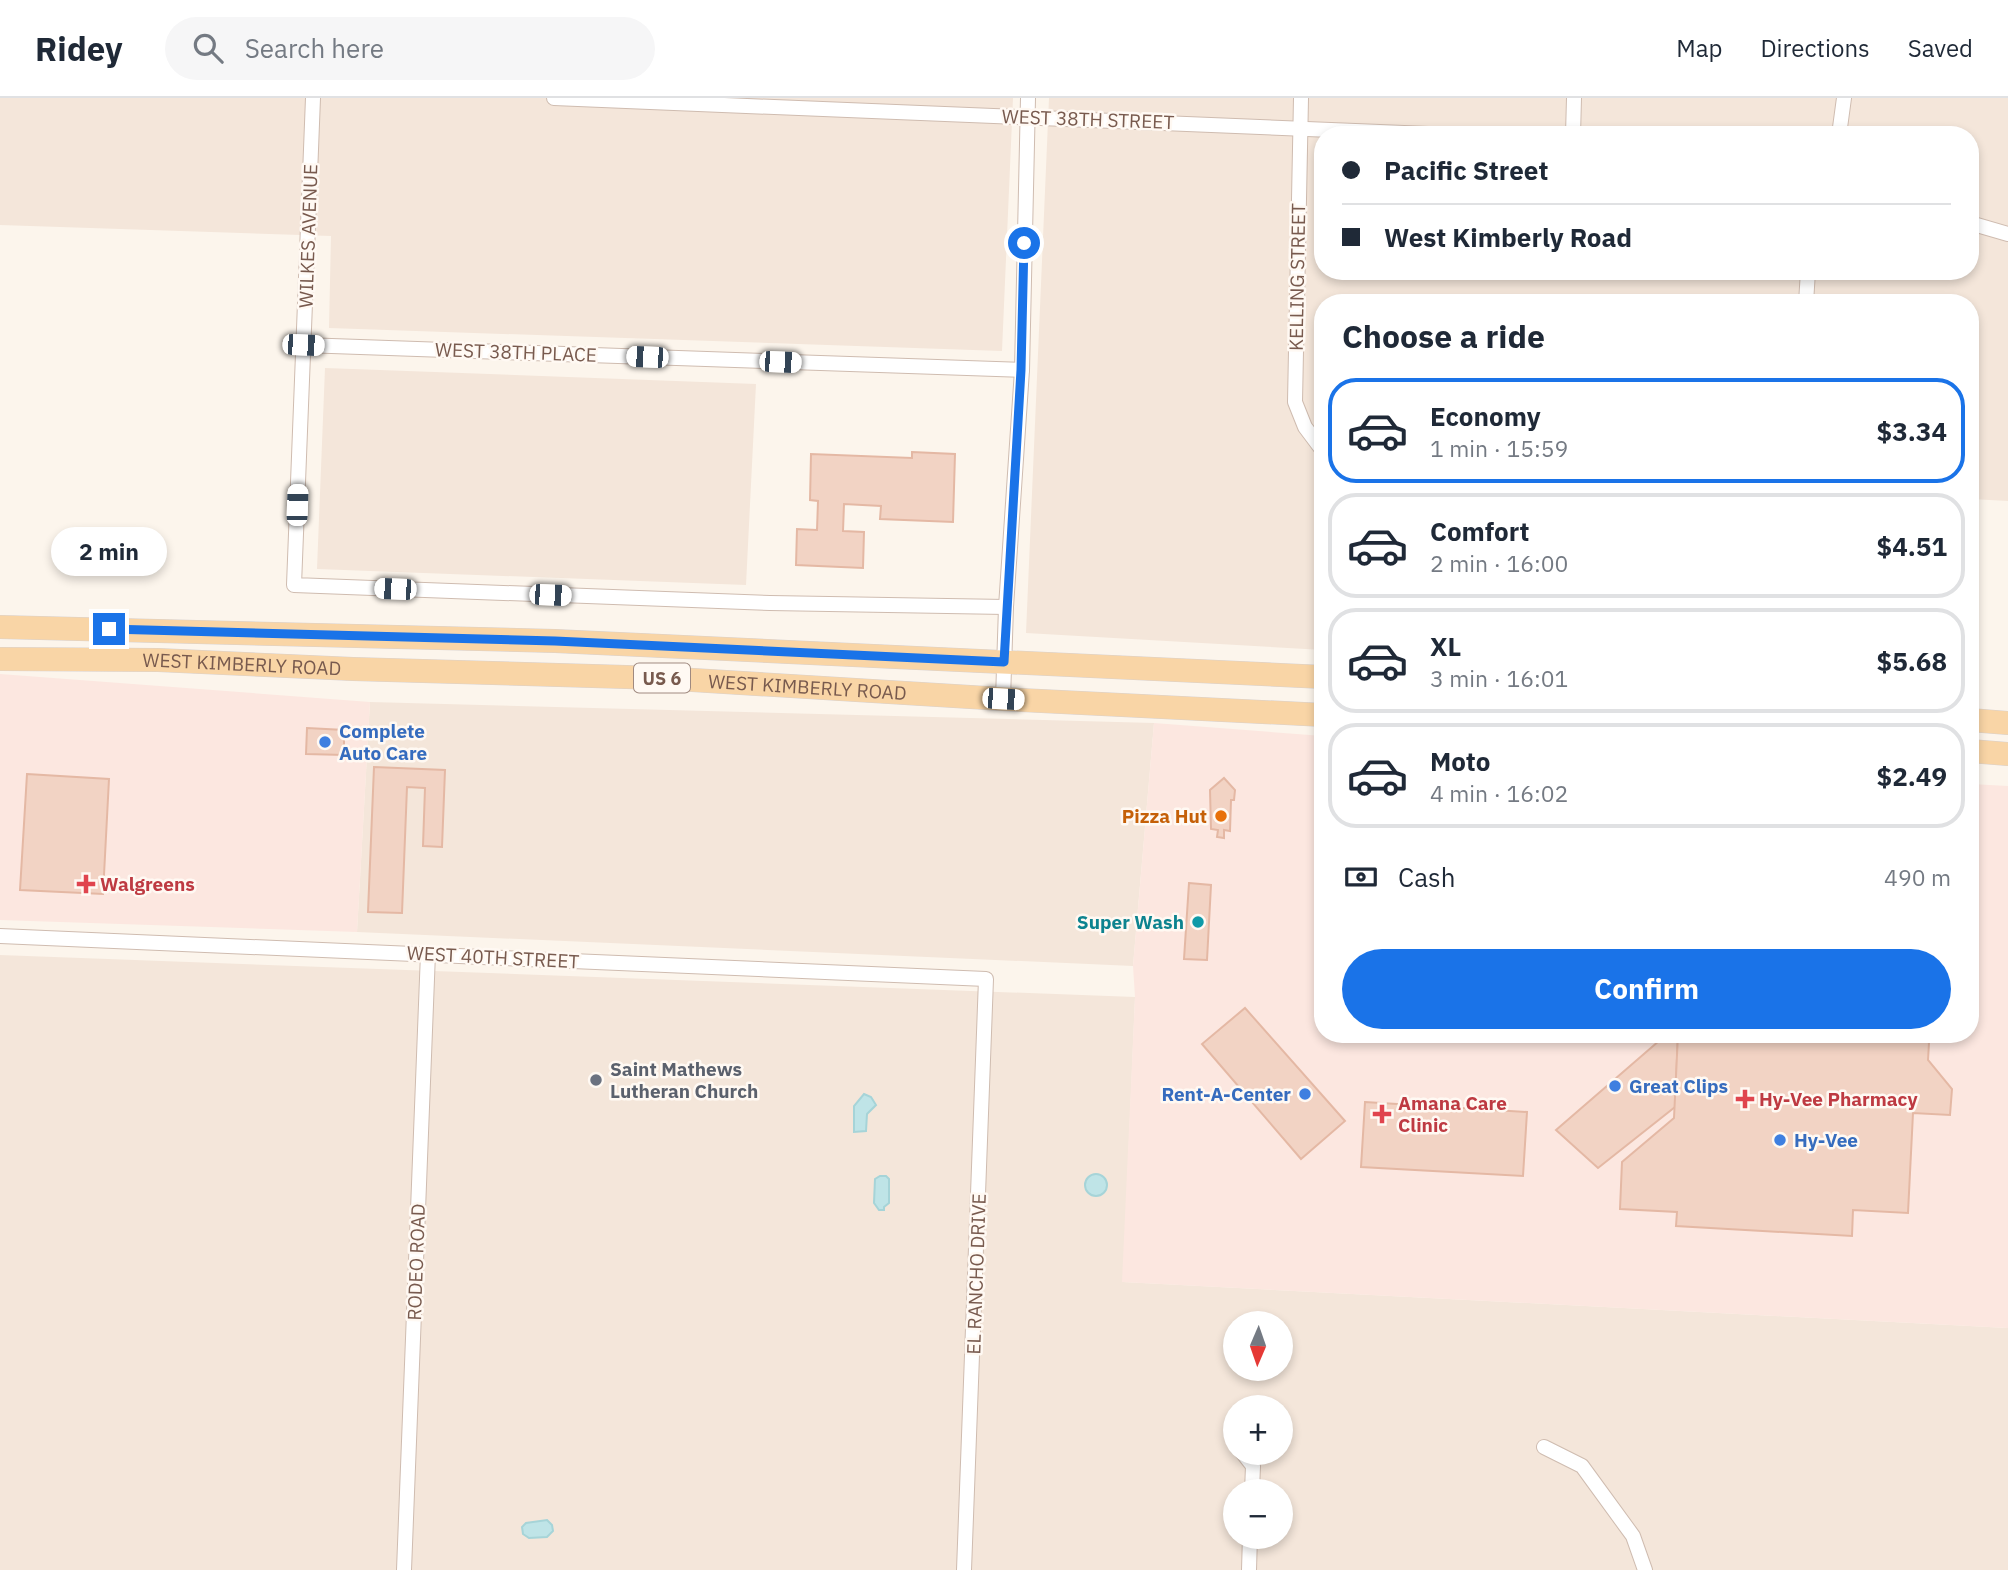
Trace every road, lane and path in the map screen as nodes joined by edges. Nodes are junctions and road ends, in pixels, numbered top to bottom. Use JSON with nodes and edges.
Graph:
{"nodes":[{"id":1,"x":313,"y":98,"type":"edge"},
{"id":2,"x":554,"y":98,"type":"edge"},
{"id":3,"x":1028,"y":98,"type":"edge"},
{"id":4,"x":1301,"y":98,"type":"edge"},
{"id":5,"x":1574,"y":98,"type":"edge"},
{"id":6,"x":1844,"y":98,"type":"edge"},
{"id":7,"x":1027,"y":117,"type":"junction"},
{"id":8,"x":1573,"y":126,"type":"edge"},
{"id":9,"x":1840,"y":126,"type":"edge"},
{"id":10,"x":1299,"y":127,"type":"junction"},
{"id":11,"x":1314,"y":128,"type":"edge"},
{"id":12,"x":1979,"y":226,"type":"edge"},
{"id":13,"x":2008,"y":234,"type":"edge"},
{"id":14,"x":303,"y":345,"type":"junction"},
{"id":15,"x":1021,"y":370,"type":"junction"},
{"id":16,"x":1314,"y":439,"type":"edge"},
{"id":17,"x":1006,"y":607,"type":"junction"},
{"id":18,"x":0,"y":627,"type":"edge"},
{"id":19,"x":0,"y":659,"type":"edge"},
{"id":20,"x":1004,"y":662,"type":"junction"},
{"id":21,"x":1314,"y":677,"type":"edge"},
{"id":22,"x":1003,"y":699,"type":"junction"},
{"id":23,"x":1314,"y":715,"type":"edge"},
{"id":24,"x":1979,"y":721,"type":"edge"},
{"id":25,"x":2008,"y":723,"type":"edge"},
{"id":26,"x":1979,"y":752,"type":"edge"},
{"id":27,"x":2008,"y":754,"type":"edge"},
{"id":28,"x":0,"y":936,"type":"edge"},
{"id":29,"x":428,"y":953,"type":"junction"},
{"id":30,"x":986,"y":979,"type":"joint"},
{"id":31,"x":1544,"y":1447,"type":"dead end"},
{"id":32,"x":1250,"y":1549,"type":"edge"},
{"id":33,"x":404,"y":1570,"type":"edge"},
{"id":34,"x":964,"y":1570,"type":"edge"},
{"id":35,"x":1249,"y":1570,"type":"edge"},
{"id":36,"x":1645,"y":1570,"type":"edge"}],
"edges":[{"from":1,"to":14,"type":"street","name":"WILKES AVENUE"},
{"from":2,"to":7,"type":"street","name":"WEST 38TH STREET"},
{"from":3,"to":7,"type":"street"},
{"from":4,"to":10,"type":"street","name":"KELLING STREET"},
{"from":5,"to":8,"type":"street"},
{"from":6,"to":9,"type":"street"},
{"from":7,"to":10,"type":"street","name":"WEST 38TH STREET"},
{"from":7,"to":15,"type":"street"},
{"from":10,"to":11,"type":"street","name":"WEST 38TH STREET"},
{"from":10,"to":16,"type":"street","name":"KELLING STREET"},
{"from":12,"to":13,"type":"street"},
{"from":14,"to":15,"type":"street","name":"WEST 38TH PLACE"},
{"from":14,"to":17,"type":"street","name":"WILKES AVENUE"},
{"from":15,"to":17,"type":"street"},
{"from":17,"to":20,"type":"street"},
{"from":18,"to":20,"type":"main road","name":"WEST KIMBERLY ROAD","number":"US 6"},
{"from":19,"to":22,"type":"main road","name":"WEST KIMBERLY ROAD","number":"US 6"},
{"from":20,"to":21,"type":"main road","name":"WEST KIMBERLY ROAD","number":"US 6"},
{"from":20,"to":22,"type":"street"},
{"from":22,"to":23,"type":"main road","name":"WEST KIMBERLY ROAD","number":"US 6"},
{"from":24,"to":25,"type":"main road"},
{"from":26,"to":27,"type":"main road"},
{"from":28,"to":29,"type":"street","name":"WEST 40TH STREET"},
{"from":29,"to":30,"type":"street","name":"WEST 40TH STREET"},
{"from":29,"to":33,"type":"street","name":"RODEO ROAD"},
{"from":30,"to":34,"type":"street","name":"EL RANCHO DRIVE"},
{"from":31,"to":36,"type":"street"},
{"from":32,"to":35,"type":"street"}]}
